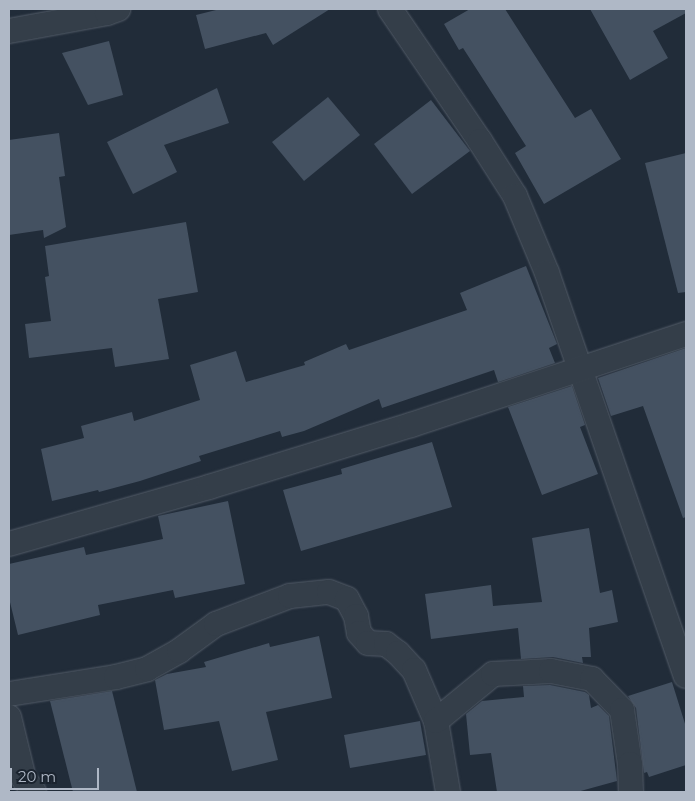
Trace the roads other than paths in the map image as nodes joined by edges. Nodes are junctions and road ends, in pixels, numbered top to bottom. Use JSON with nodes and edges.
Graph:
{"nodes":[{"id":1,"x":118,"y":9,"type":"edge"},
{"id":2,"x":390,"y":9,"type":"edge"},
{"id":3,"x":9,"y":31,"type":"edge"},
{"id":4,"x":686,"y":334,"type":"edge"},
{"id":5,"x":579,"y":368,"type":"junction"},
{"id":6,"x":9,"y":544,"type":"edge"},
{"id":7,"x":686,"y":676,"type":"edge"},
{"id":8,"x":9,"y":694,"type":"edge"},
{"id":9,"x":9,"y":717,"type":"edge"},
{"id":10,"x":436,"y":721,"type":"junction"},
{"id":11,"x":34,"y":792,"type":"edge"},
{"id":12,"x":448,"y":792,"type":"edge"},
{"id":13,"x":630,"y":792,"type":"edge"}],
"edges":[{"from":1,"to":3,"type":"street"},
{"from":2,"to":5,"type":"street"},
{"from":4,"to":5,"type":"street"},
{"from":5,"to":6,"type":"street"},
{"from":5,"to":7,"type":"street"},
{"from":8,"to":10,"type":"street"},
{"from":9,"to":11,"type":"street"},
{"from":10,"to":12,"type":"street"},
{"from":10,"to":13,"type":"street"}]}
